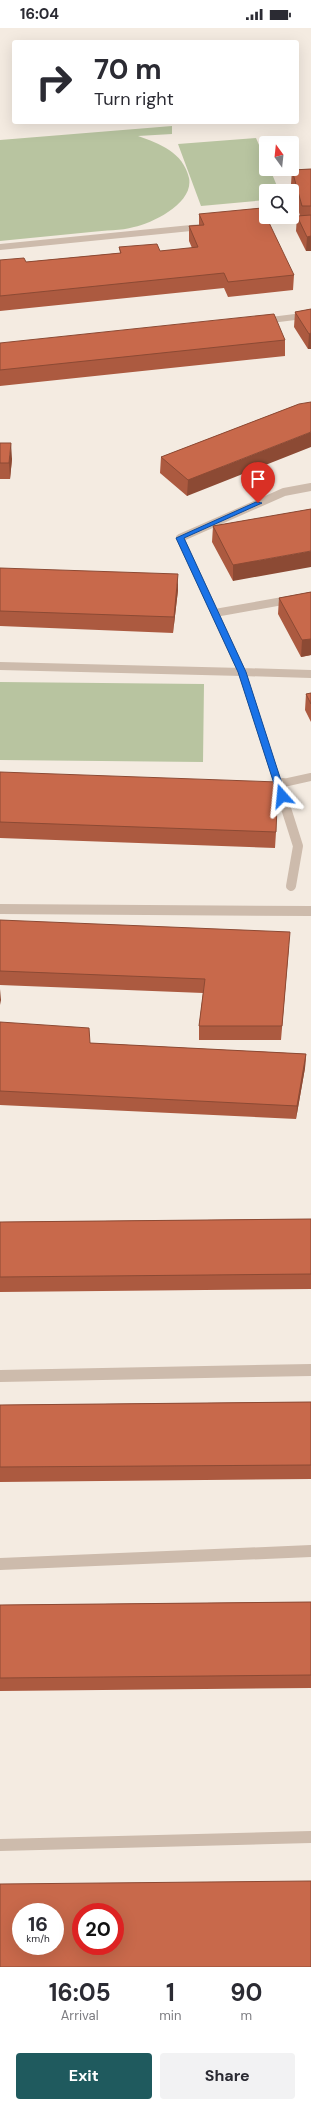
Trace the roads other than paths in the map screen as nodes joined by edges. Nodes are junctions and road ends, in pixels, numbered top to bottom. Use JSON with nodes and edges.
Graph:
{"nodes":[{"id":1,"x":259,"y":221,"type":"edge"},
{"id":2,"x":249,"y":222,"type":"edge"},
{"id":3,"x":210,"y":226,"type":"edge"},
{"id":4,"x":0,"y":247,"type":"edge"},
{"id":5,"x":311,"y":315,"type":"edge"},
{"id":6,"x":256,"y":322,"type":"edge"},
{"id":7,"x":311,"y":487,"type":"edge"},
{"id":8,"x":311,"y":596,"type":"edge"},
{"id":9,"x":215,"y":613,"type":"junction"},
{"id":10,"x":0,"y":666,"type":"edge"},
{"id":11,"x":242,"y":672,"type":"junction"},
{"id":12,"x":311,"y":674,"type":"edge"},
{"id":13,"x":311,"y":777,"type":"edge"},
{"id":14,"x":278,"y":784,"type":"junction"},
{"id":15,"x":291,"y":886,"type":"dead end"},
{"id":16,"x":0,"y":909,"type":"edge"},
{"id":17,"x":311,"y":911,"type":"edge"},
{"id":18,"x":311,"y":1370,"type":"edge"},
{"id":19,"x":0,"y":1376,"type":"edge"},
{"id":20,"x":311,"y":1551,"type":"edge"},
{"id":21,"x":0,"y":1564,"type":"edge"},
{"id":22,"x":311,"y":1837,"type":"edge"},
{"id":23,"x":0,"y":1845,"type":"edge"}],
"edges":[{"from":1,"to":2,"type":"street"},
{"from":3,"to":4,"type":"street"},
{"from":5,"to":6,"type":"street"},
{"from":7,"to":9,"type":"street"},
{"from":8,"to":9,"type":"street"},
{"from":9,"to":11,"type":"street"},
{"from":10,"to":11,"type":"street"},
{"from":11,"to":12,"type":"street"},
{"from":11,"to":14,"type":"street"},
{"from":13,"to":14,"type":"street"},
{"from":14,"to":15,"type":"street"},
{"from":16,"to":17,"type":"street"},
{"from":18,"to":19,"type":"street"},
{"from":20,"to":21,"type":"street"},
{"from":22,"to":23,"type":"street"}]}
